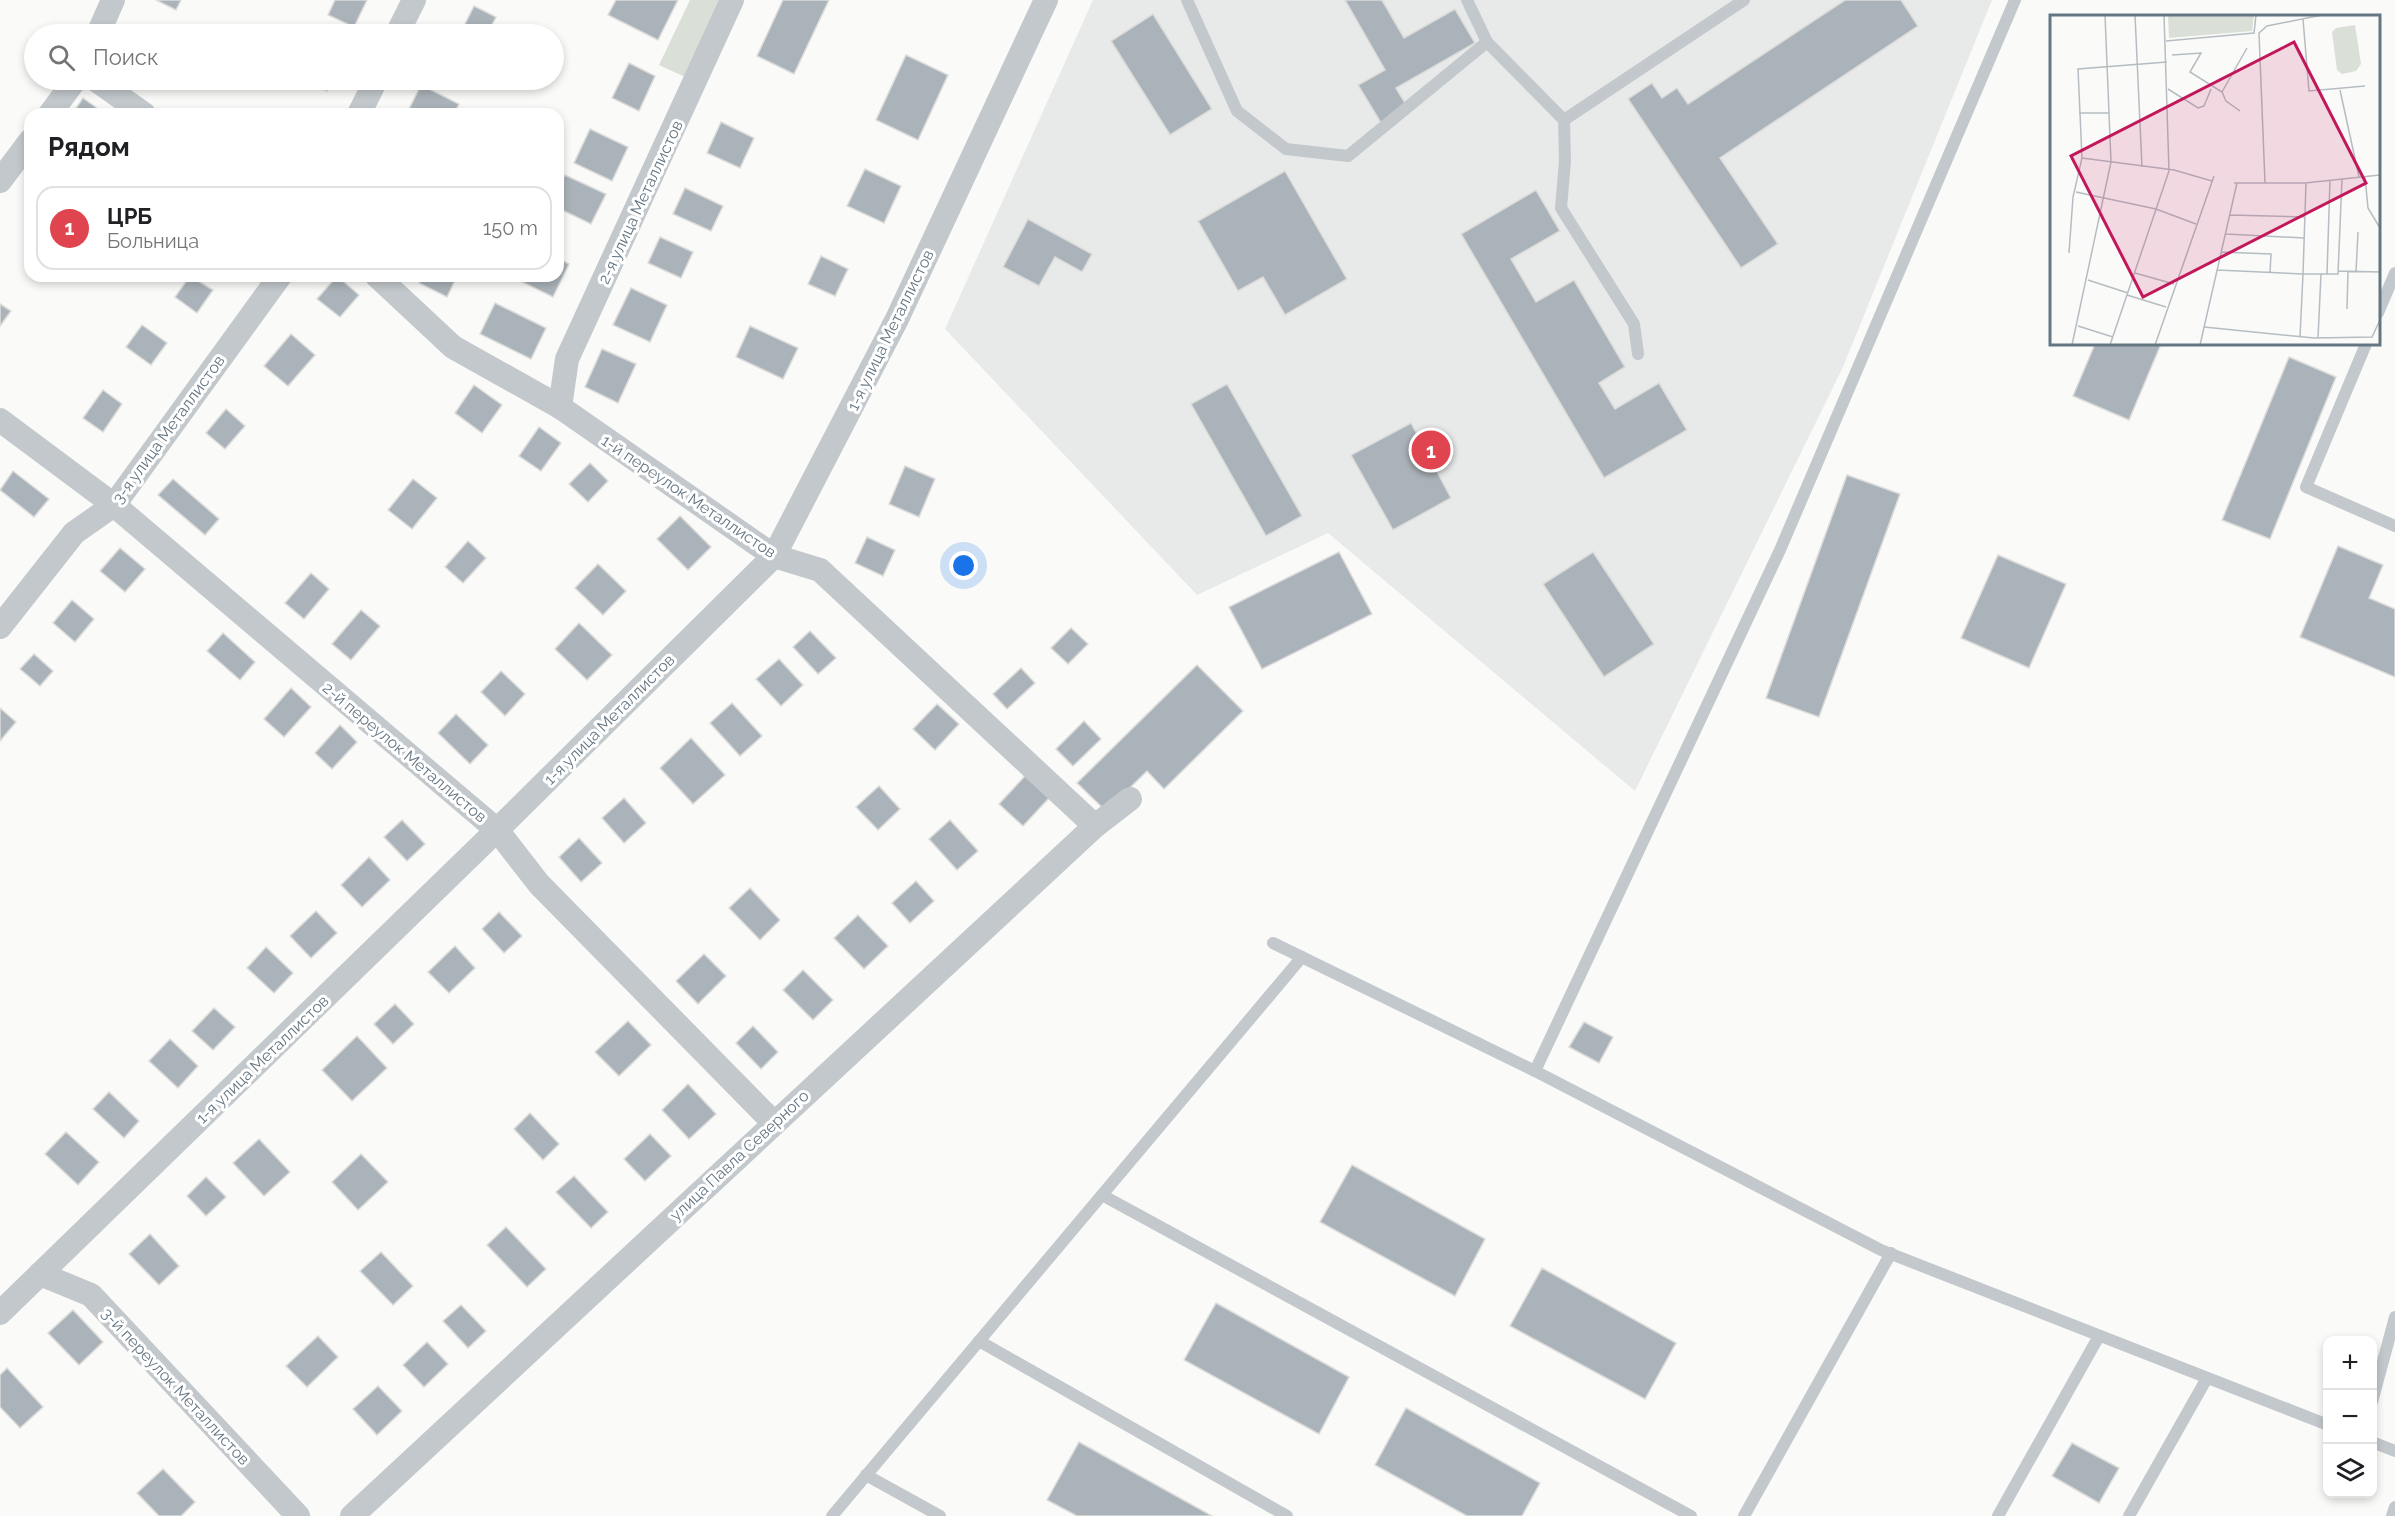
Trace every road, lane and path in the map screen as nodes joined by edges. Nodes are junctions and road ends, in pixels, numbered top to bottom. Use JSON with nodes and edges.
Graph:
{"nodes":[{"id":1,"x":113,"y":0,"type":"edge"},
{"id":2,"x":414,"y":0,"type":"edge"},
{"id":3,"x":732,"y":0,"type":"edge"},
{"id":4,"x":1046,"y":0,"type":"edge"},
{"id":5,"x":1187,"y":0,"type":"edge"},
{"id":6,"x":1467,"y":0,"type":"edge"},
{"id":7,"x":1743,"y":0,"type":"edge"},
{"id":8,"x":2014,"y":0,"type":"edge"},
{"id":9,"x":102,"y":24,"type":"edge"},
{"id":10,"x":402,"y":24,"type":"edge"},
{"id":11,"x":1486,"y":42,"type":"junction"},
{"id":12,"x":68,"y":90,"type":"edge"},
{"id":13,"x":110,"y":90,"type":"edge"},
{"id":14,"x":371,"y":90,"type":"edge"},
{"id":15,"x":54,"y":108,"type":"edge"},
{"id":16,"x":136,"y":108,"type":"edge"},
{"id":17,"x":362,"y":108,"type":"edge"},
{"id":18,"x":1564,"y":120,"type":"junction"},
{"id":19,"x":24,"y":149,"type":"edge"},
{"id":20,"x":0,"y":181,"type":"edge"},
{"id":21,"x":2395,"y":273,"type":"edge"},
{"id":22,"x":276,"y":282,"type":"edge"},
{"id":23,"x":383,"y":282,"type":"edge"},
{"id":24,"x":2380,"y":310,"type":"edge"},
{"id":25,"x":2366,"y":345,"type":"edge"},
{"id":26,"x":1638,"y":354,"type":"dead end"},
{"id":27,"x":560,"y":407,"type":"junction"},
{"id":28,"x":0,"y":420,"type":"edge"},
{"id":29,"x":114,"y":505,"type":"junction"},
{"id":30,"x":2395,"y":526,"type":"edge"},
{"id":31,"x":774,"y":556,"type":"junction"},
{"id":32,"x":0,"y":627,"type":"edge"},
{"id":33,"x":1130,"y":799,"type":"dead end"},
{"id":34,"x":1095,"y":826,"type":"junction"},
{"id":35,"x":497,"y":830,"type":"junction"},
{"id":36,"x":1273,"y":943,"type":"dead end"},
{"id":37,"x":1302,"y":957,"type":"junction"},
{"id":38,"x":1535,"y":1071,"type":"junction"},
{"id":39,"x":773,"y":1122,"type":"junction"},
{"id":40,"x":1101,"y":1195,"type":"junction"},
{"id":41,"x":1891,"y":1253,"type":"junction"},
{"id":42,"x":40,"y":1274,"type":"junction"},
{"id":43,"x":0,"y":1313,"type":"edge"},
{"id":44,"x":2395,"y":1317,"type":"edge"},
{"id":45,"x":2099,"y":1336,"type":"junction"},
{"id":46,"x":979,"y":1341,"type":"junction"},
{"id":47,"x":2207,"y":1378,"type":"junction"},
{"id":48,"x":2376,"y":1390,"type":"edge"},
{"id":49,"x":2323,"y":1423,"type":"edge"},
{"id":50,"x":2377,"y":1444,"type":"edge"},
{"id":51,"x":2395,"y":1451,"type":"edge"},
{"id":52,"x":866,"y":1475,"type":"junction"},
{"id":53,"x":2395,"y":1507,"type":"edge"},
{"id":54,"x":298,"y":1516,"type":"edge"},
{"id":55,"x":352,"y":1516,"type":"edge"},
{"id":56,"x":832,"y":1516,"type":"edge"},
{"id":57,"x":940,"y":1516,"type":"edge"},
{"id":58,"x":1287,"y":1516,"type":"edge"},
{"id":59,"x":1691,"y":1516,"type":"edge"},
{"id":60,"x":1744,"y":1516,"type":"edge"},
{"id":61,"x":1998,"y":1516,"type":"edge"},
{"id":62,"x":2129,"y":1516,"type":"edge"},
{"id":63,"x":2392,"y":1516,"type":"edge"}],
"edges":[{"from":1,"to":9,"type":"street"},
{"from":2,"to":10,"type":"street"},
{"from":3,"to":27,"type":"street","name":"2-я улица Металлистов"},
{"from":4,"to":31,"type":"street","name":"1-я улица Металлистов"},
{"from":5,"to":11,"type":"lane"},
{"from":6,"to":11,"type":"lane"},
{"from":7,"to":18,"type":"lane"},
{"from":8,"to":38,"type":"lane"},
{"from":11,"to":18,"type":"lane"},
{"from":12,"to":15,"type":"street"},
{"from":13,"to":16,"type":"street"},
{"from":14,"to":17,"type":"street"},
{"from":18,"to":26,"type":"lane"},
{"from":19,"to":20,"type":"street"},
{"from":21,"to":24,"type":"lane"},
{"from":22,"to":29,"type":"street","name":"3-я улица Металлистов"},
{"from":23,"to":27,"type":"street","name":"1-й переулок Металлистов"},
{"from":25,"to":30,"type":"lane"},
{"from":27,"to":31,"type":"street","name":"1-й переулок Металлистов"},
{"from":28,"to":29,"type":"street","name":"2-й переулок Металлистов"},
{"from":29,"to":32,"type":"street","name":"3-я улица Металлистов"},
{"from":29,"to":35,"type":"street","name":"2-й переулок Металлистов"},
{"from":31,"to":34,"type":"street","name":"1-й переулок Металлистов"},
{"from":31,"to":35,"type":"street","name":"1-я улица Металлистов"},
{"from":33,"to":34,"type":"street","name":"улица Павла Северного"},
{"from":34,"to":39,"type":"street","name":"улица Павла Северного"},
{"from":35,"to":39,"type":"street","name":"2-й переулок Металлистов"},
{"from":35,"to":42,"type":"street","name":"1-я улица Металлистов"},
{"from":36,"to":37,"type":"lane"},
{"from":37,"to":38,"type":"lane"},
{"from":37,"to":40,"type":"lane"},
{"from":38,"to":41,"type":"lane"},
{"from":39,"to":55,"type":"street","name":"улица Павла Северного"},
{"from":40,"to":46,"type":"lane"},
{"from":40,"to":59,"type":"lane"},
{"from":41,"to":45,"type":"lane"},
{"from":41,"to":60,"type":"lane"},
{"from":42,"to":43,"type":"street","name":"1-я улица Металлистов"},
{"from":42,"to":54,"type":"street","name":"3-й переулок Металлистов"},
{"from":44,"to":48,"type":"lane"},
{"from":45,"to":47,"type":"lane"},
{"from":45,"to":61,"type":"lane"},
{"from":46,"to":52,"type":"lane"},
{"from":46,"to":58,"type":"lane"},
{"from":47,"to":49,"type":"lane"},
{"from":47,"to":62,"type":"lane"},
{"from":50,"to":51,"type":"lane"},
{"from":52,"to":56,"type":"lane"},
{"from":52,"to":57,"type":"lane"},
{"from":53,"to":63,"type":"lane"}]}
